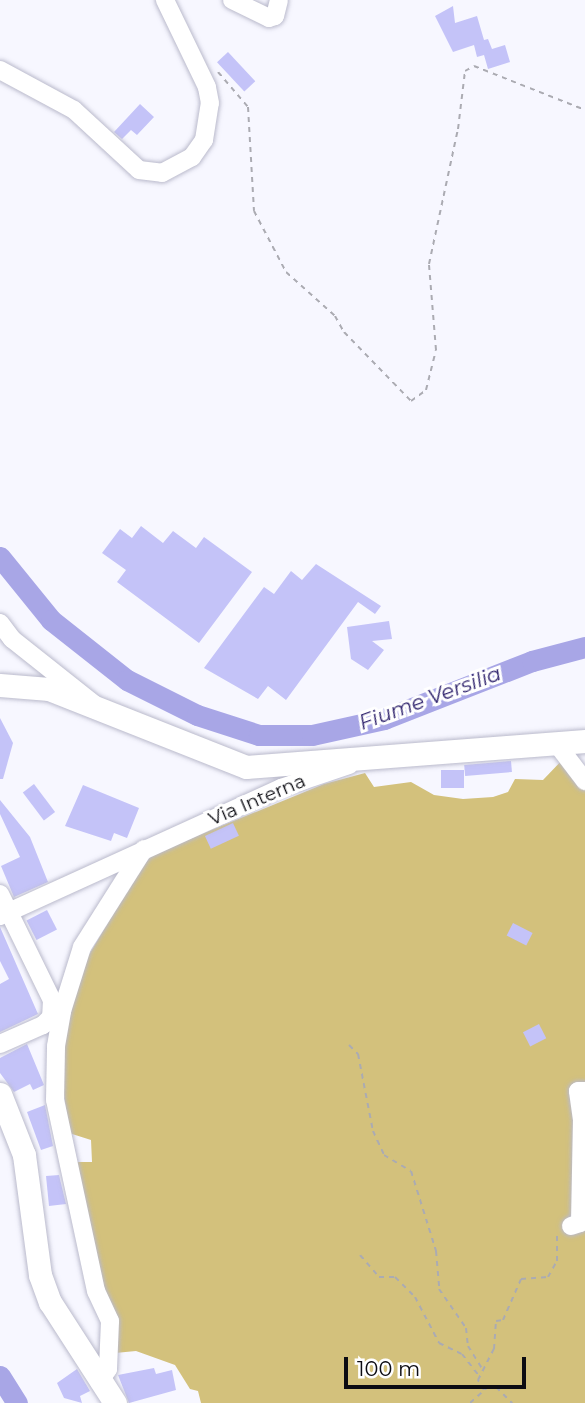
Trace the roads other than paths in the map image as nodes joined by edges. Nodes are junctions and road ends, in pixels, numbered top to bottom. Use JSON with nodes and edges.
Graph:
{"nodes":[{"id":1,"x":165,"y":0,"type":"edge"},
{"id":2,"x":232,"y":0,"type":"edge"},
{"id":3,"x":279,"y":0,"type":"edge"},
{"id":4,"x":0,"y":70,"type":"edge"},
{"id":5,"x":0,"y":623,"type":"edge"},
{"id":6,"x":0,"y":685,"type":"edge"},
{"id":7,"x":96,"y":707,"type":"junction"},
{"id":8,"x":585,"y":730,"type":"edge"},
{"id":9,"x":585,"y":741,"type":"edge"},
{"id":10,"x":556,"y":743,"type":"junction"},
{"id":11,"x":526,"y":744,"type":"junction"},
{"id":12,"x":373,"y":758,"type":"junction"},
{"id":13,"x":585,"y":781,"type":"edge"},
{"id":14,"x":144,"y":849,"type":"junction"},
{"id":15,"x":0,"y":894,"type":"edge"},
{"id":16,"x":4,"y":914,"type":"edge"},
{"id":17,"x":0,"y":1044,"type":"edge"},
{"id":18,"x":585,"y":1091,"type":"edge"},
{"id":19,"x":0,"y":1094,"type":"edge"},
{"id":20,"x":571,"y":1226,"type":"road end"},
{"id":21,"x":99,"y":1382,"type":"junction"},
{"id":22,"x":115,"y":1403,"type":"edge"}],
"edges":[{"from":1,"to":4,"type":"street"},
{"from":2,"to":3,"type":"street"},
{"from":5,"to":7,"type":"street"},
{"from":6,"to":7,"type":"main road"},
{"from":7,"to":12,"type":"main road"},
{"from":8,"to":11,"type":"main road"},
{"from":9,"to":10,"type":"main road"},
{"from":10,"to":11,"type":"main road"},
{"from":10,"to":13,"type":"street"},
{"from":11,"to":12,"type":"main road"},
{"from":12,"to":14,"type":"street","name":"Via Interna"},
{"from":14,"to":16,"type":"street","name":"Via Interna"},
{"from":14,"to":21,"type":"street"},
{"from":15,"to":16,"type":"street"},
{"from":16,"to":17,"type":"street"},
{"from":18,"to":20,"type":"street"},
{"from":19,"to":21,"type":"main road"},
{"from":21,"to":22,"type":"main road"}]}
